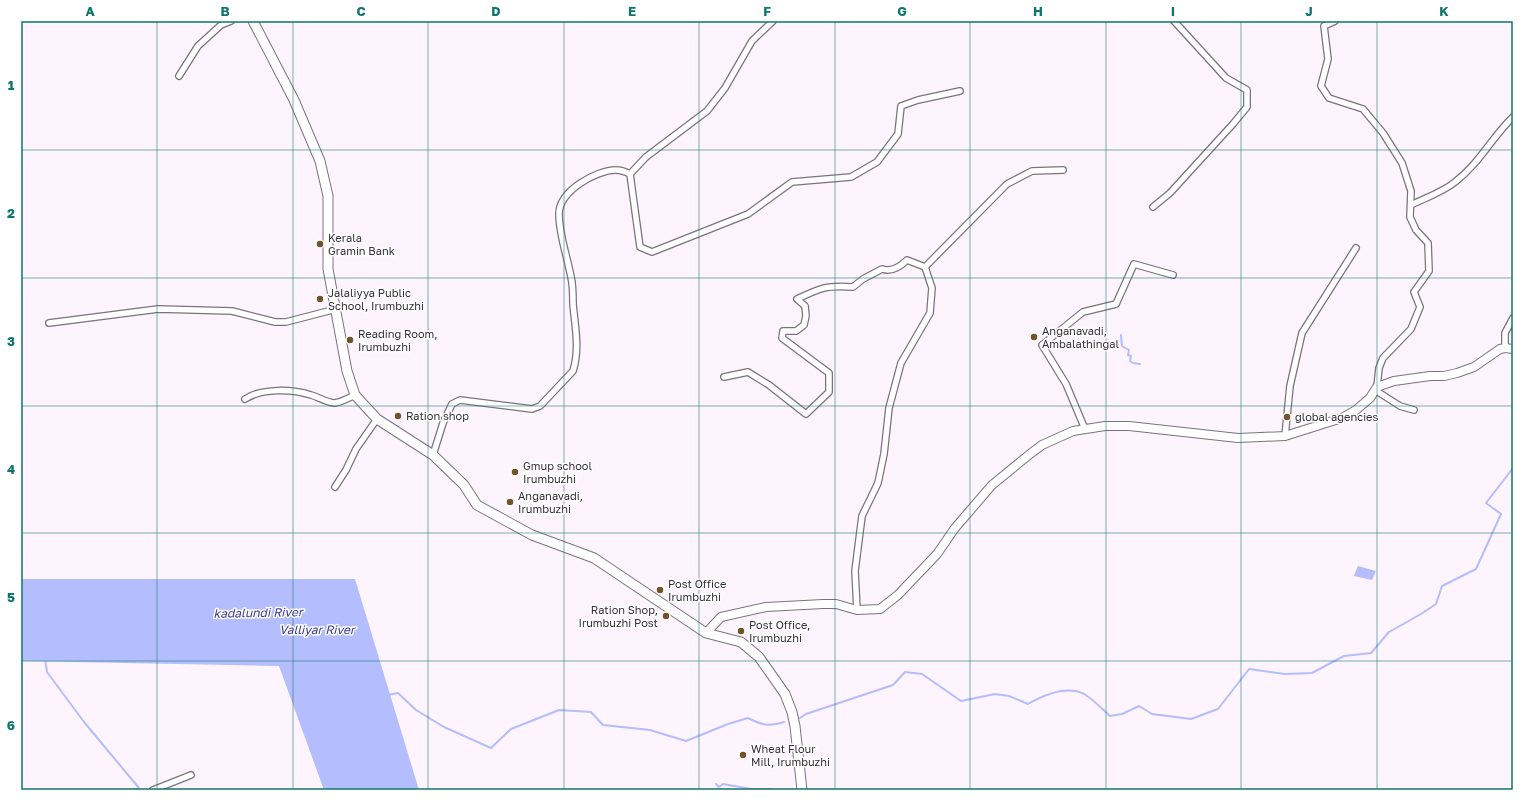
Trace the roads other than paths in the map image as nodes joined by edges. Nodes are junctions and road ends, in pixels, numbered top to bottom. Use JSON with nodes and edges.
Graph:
{"nodes":[{"id":1,"x":231,"y":21,"type":"edge"},
{"id":2,"x":252,"y":21,"type":"edge"},
{"id":3,"x":773,"y":21,"type":"edge"},
{"id":4,"x":1174,"y":21,"type":"edge"},
{"id":5,"x":1335,"y":21,"type":"edge"},
{"id":6,"x":179,"y":76,"type":"dead end"},
{"id":7,"x":960,"y":91,"type":"dead end"},
{"id":8,"x":1513,"y":117,"type":"edge"},
{"id":9,"x":1063,"y":170,"type":"dead end"},
{"id":10,"x":630,"y":174,"type":"junction"},
{"id":11,"x":1411,"y":205,"type":"junction"},
{"id":12,"x":1153,"y":207,"type":"dead end"},
{"id":13,"x":1356,"y":248,"type":"dead end"},
{"id":14,"x":926,"y":267,"type":"junction"},
{"id":15,"x":1173,"y":275,"type":"dead end"},
{"id":16,"x":336,"y":309,"type":"junction"},
{"id":17,"x":1513,"y":318,"type":"edge"},
{"id":18,"x":48,"y":323,"type":"dead end"},
{"id":19,"x":1509,"y":349,"type":"edge"},
{"id":20,"x":724,"y":377,"type":"dead end"},
{"id":21,"x":1376,"y":389,"type":"junction"},
{"id":22,"x":355,"y":395,"type":"junction"},
{"id":23,"x":245,"y":399,"type":"dead end"},
{"id":24,"x":1414,"y":410,"type":"dead end"},
{"id":25,"x":377,"y":419,"type":"junction"},
{"id":26,"x":1085,"y":429,"type":"junction"},
{"id":27,"x":1285,"y":436,"type":"junction"},
{"id":28,"x":433,"y":455,"type":"junction"},
{"id":29,"x":335,"y":487,"type":"dead end"},
{"id":30,"x":858,"y":610,"type":"junction"},
{"id":31,"x":706,"y":633,"type":"junction"},
{"id":32,"x":191,"y":775,"type":"dead end"},
{"id":33,"x":153,"y":790,"type":"edge"},
{"id":34,"x":802,"y":790,"type":"edge"}],
"edges":[{"from":1,"to":6,"type":"street"},
{"from":2,"to":16,"type":"main road"},
{"from":3,"to":10,"type":"street"},
{"from":4,"to":12,"type":"street"},
{"from":5,"to":11,"type":"street"},
{"from":7,"to":10,"type":"street"},
{"from":8,"to":11,"type":"street"},
{"from":9,"to":14,"type":"street"},
{"from":10,"to":28,"type":"street"},
{"from":11,"to":21,"type":"street"},
{"from":13,"to":27,"type":"street"},
{"from":14,"to":20,"type":"street"},
{"from":14,"to":30,"type":"street"},
{"from":15,"to":26,"type":"street"},
{"from":16,"to":18,"type":"street"},
{"from":16,"to":22,"type":"main road"},
{"from":17,"to":19,"type":"street"},
{"from":19,"to":21,"type":"main road"},
{"from":21,"to":24,"type":"street"},
{"from":21,"to":27,"type":"main road"},
{"from":22,"to":23,"type":"street"},
{"from":22,"to":25,"type":"main road"},
{"from":25,"to":28,"type":"main road"},
{"from":25,"to":29,"type":"street"},
{"from":26,"to":27,"type":"main road"},
{"from":26,"to":30,"type":"main road"},
{"from":28,"to":31,"type":"main road"},
{"from":30,"to":31,"type":"main road"},
{"from":31,"to":34,"type":"main road"},
{"from":32,"to":33,"type":"street"}]}
